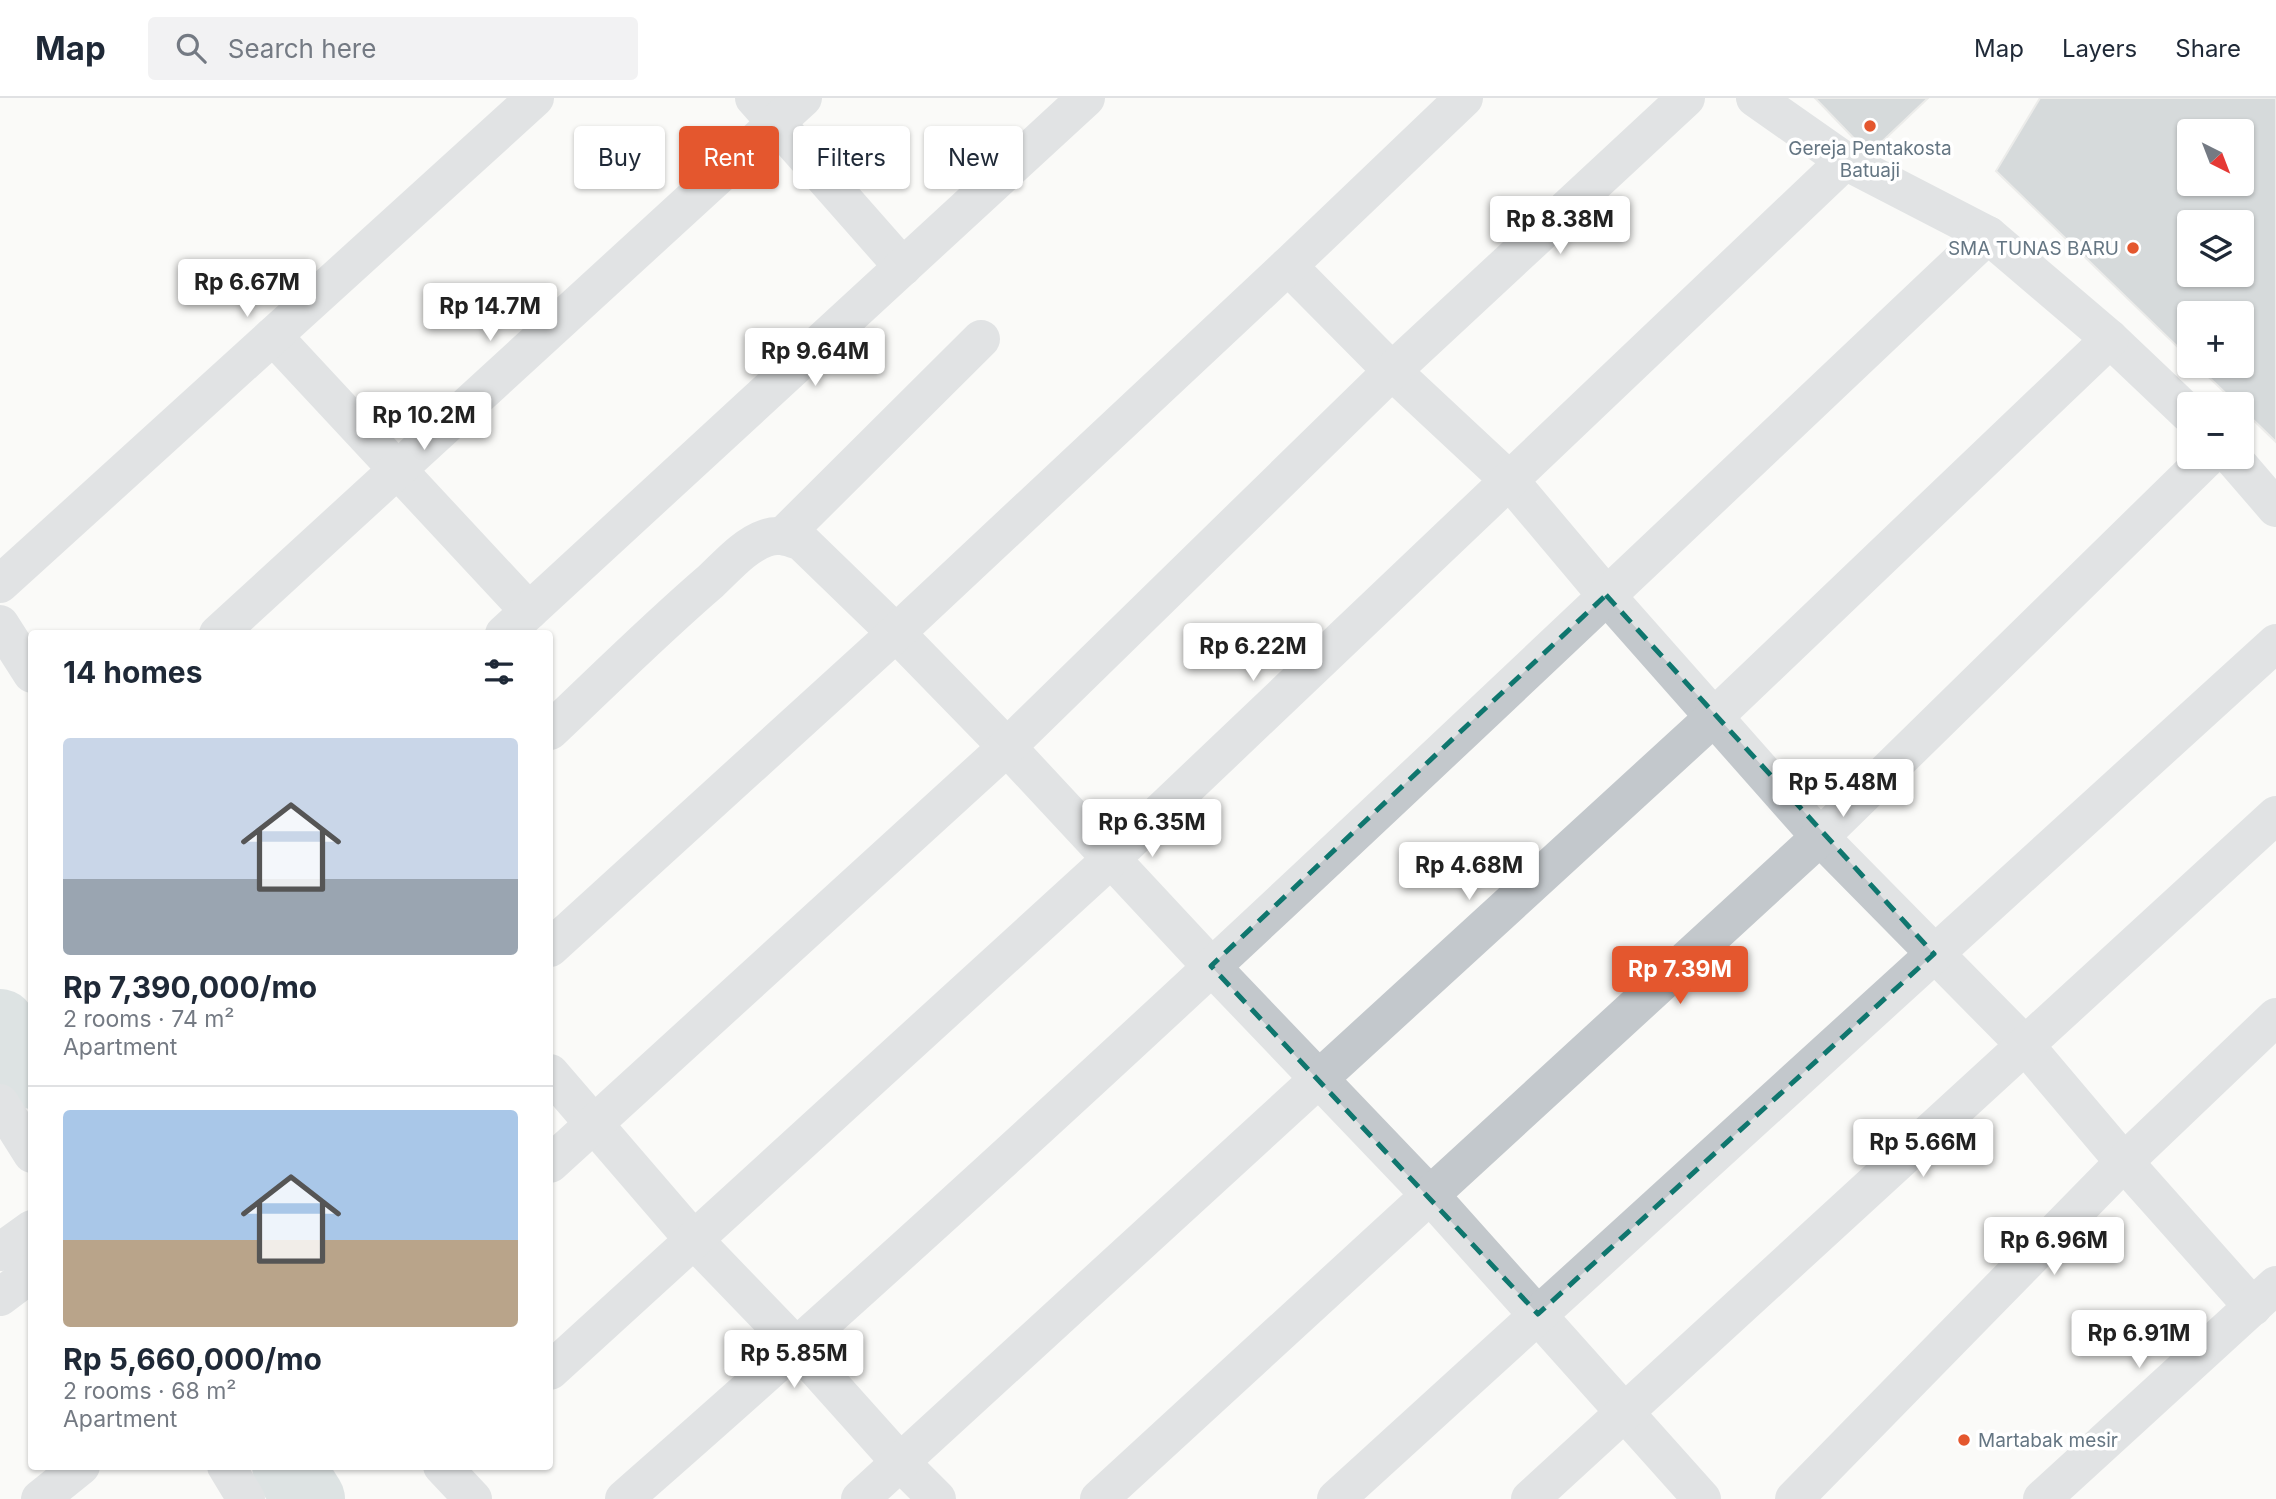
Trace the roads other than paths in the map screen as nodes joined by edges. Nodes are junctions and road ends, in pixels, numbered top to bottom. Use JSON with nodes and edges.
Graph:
{"nodes":[{"id":1,"x":535,"y":98,"type":"edge"},
{"id":2,"x":1086,"y":98,"type":"edge"},
{"id":3,"x":1464,"y":98,"type":"edge"},
{"id":4,"x":1686,"y":98,"type":"edge"},
{"id":5,"x":1755,"y":98,"type":"edge"},
{"id":6,"x":778,"y":106,"type":"edge"},
{"id":7,"x":1844,"y":161,"type":"junction"},
{"id":8,"x":1987,"y":235,"type":"junction"},
{"id":9,"x":1288,"y":266,"type":"junction"},
{"id":10,"x":903,"y":267,"type":"junction"},
{"id":11,"x":273,"y":336,"type":"junction"},
{"id":12,"x":981,"y":339,"type":"dead end"},
{"id":13,"x":2110,"y":339,"type":"junction"},
{"id":14,"x":1392,"y":371,"type":"junction"},
{"id":15,"x":2177,"y":403,"type":"edge"},
{"id":16,"x":397,"y":468,"type":"junction"},
{"id":17,"x":2196,"y":469,"type":"edge"},
{"id":18,"x":2242,"y":469,"type":"edge"},
{"id":19,"x":1510,"y":481,"type":"junction"},
{"id":20,"x":2276,"y":508,"type":"edge"},
{"id":21,"x":783,"y":536,"type":"junction"},
{"id":22,"x":0,"y":584,"type":"edge"},
{"id":23,"x":1606,"y":595,"type":"junction"},
{"id":24,"x":517,"y":622,"type":"edge"},
{"id":25,"x":0,"y":624,"type":"edge"},
{"id":26,"x":222,"y":630,"type":"edge"},
{"id":27,"x":896,"y":633,"type":"junction"},
{"id":28,"x":2276,"y":643,"type":"edge"},
{"id":29,"x":28,"y":668,"type":"edge"},
{"id":30,"x":1714,"y":717,"type":"junction"},
{"id":31,"x":553,"y":728,"type":"edge"},
{"id":32,"x":1007,"y":747,"type":"junction"},
{"id":33,"x":2276,"y":815,"type":"edge"},
{"id":34,"x":1820,"y":837,"type":"junction"},
{"id":35,"x":1111,"y":859,"type":"junction"},
{"id":36,"x":553,"y":945,"type":"edge"},
{"id":37,"x":1934,"y":954,"type":"junction"},
{"id":38,"x":1211,"y":967,"type":"junction"},
{"id":39,"x":2276,"y":1017,"type":"edge"},
{"id":40,"x":2025,"y":1045,"type":"junction"},
{"id":41,"x":553,"y":1076,"type":"edge"},
{"id":42,"x":1321,"y":1080,"type":"junction"},
{"id":43,"x":0,"y":1103,"type":"edge"},
{"id":44,"x":593,"y":1123,"type":"junction"},
{"id":45,"x":28,"y":1148,"type":"edge"},
{"id":46,"x":553,"y":1161,"type":"edge"},
{"id":47,"x":2124,"y":1162,"type":"junction"},
{"id":48,"x":1430,"y":1195,"type":"junction"},
{"id":49,"x":28,"y":1232,"type":"edge"},
{"id":50,"x":693,"y":1239,"type":"junction"},
{"id":51,"x":0,"y":1252,"type":"edge"},
{"id":52,"x":28,"y":1276,"type":"edge"},
{"id":53,"x":2265,"y":1296,"type":"edge"},
{"id":54,"x":0,"y":1297,"type":"edge"},
{"id":55,"x":1538,"y":1314,"type":"junction"},
{"id":56,"x":797,"y":1348,"type":"junction"},
{"id":57,"x":553,"y":1368,"type":"edge"},
{"id":58,"x":1625,"y":1412,"type":"junction"},
{"id":59,"x":900,"y":1462,"type":"junction"},
{"id":60,"x":76,"y":1470,"type":"edge"},
{"id":61,"x":228,"y":1470,"type":"edge"},
{"id":62,"x":446,"y":1470,"type":"edge"},
{"id":63,"x":40,"y":1499,"type":"edge"},
{"id":64,"x":246,"y":1499,"type":"edge"},
{"id":65,"x":472,"y":1499,"type":"edge"},
{"id":66,"x":624,"y":1499,"type":"edge"},
{"id":67,"x":860,"y":1499,"type":"edge"},
{"id":68,"x":937,"y":1499,"type":"edge"},
{"id":69,"x":1099,"y":1499,"type":"edge"},
{"id":70,"x":1336,"y":1499,"type":"edge"},
{"id":71,"x":1530,"y":1499,"type":"edge"},
{"id":72,"x":1702,"y":1499,"type":"edge"},
{"id":73,"x":1794,"y":1499,"type":"edge"},
{"id":74,"x":2042,"y":1499,"type":"edge"}],
"edges":[{"from":1,"to":11,"type":"street"},
{"from":2,"to":10,"type":"street"},
{"from":3,"to":9,"type":"street"},
{"from":4,"to":14,"type":"street"},
{"from":5,"to":7,"type":"street"},
{"from":6,"to":10,"type":"street"},
{"from":6,"to":16,"type":"street"},
{"from":7,"to":8,"type":"street"},
{"from":7,"to":19,"type":"street"},
{"from":8,"to":13,"type":"street"},
{"from":8,"to":23,"type":"street"},
{"from":9,"to":14,"type":"street"},
{"from":9,"to":27,"type":"street"},
{"from":10,"to":24,"type":"street"},
{"from":11,"to":16,"type":"street"},
{"from":11,"to":22,"type":"street"},
{"from":12,"to":21,"type":"street"},
{"from":13,"to":15,"type":"street"},
{"from":13,"to":30,"type":"street"},
{"from":14,"to":19,"type":"street"},
{"from":14,"to":32,"type":"street"},
{"from":16,"to":24,"type":"street"},
{"from":16,"to":26,"type":"street"},
{"from":17,"to":34,"type":"street"},
{"from":18,"to":20,"type":"street"},
{"from":19,"to":23,"type":"street"},
{"from":19,"to":35,"type":"street"},
{"from":21,"to":27,"type":"street"},
{"from":21,"to":31,"type":"street"},
{"from":23,"to":30,"type":"street"},
{"from":23,"to":38,"type":"street"},
{"from":25,"to":29,"type":"street"},
{"from":27,"to":32,"type":"street"},
{"from":27,"to":36,"type":"street"},
{"from":28,"to":37,"type":"street"},
{"from":30,"to":34,"type":"street"},
{"from":30,"to":42,"type":"street"},
{"from":32,"to":35,"type":"street"},
{"from":32,"to":44,"type":"street"},
{"from":33,"to":40,"type":"street"},
{"from":34,"to":37,"type":"street"},
{"from":34,"to":48,"type":"street"},
{"from":35,"to":38,"type":"street"},
{"from":35,"to":50,"type":"street"},
{"from":37,"to":40,"type":"street"},
{"from":37,"to":55,"type":"street"},
{"from":38,"to":42,"type":"street"},
{"from":38,"to":56,"type":"street"},
{"from":39,"to":47,"type":"street"},
{"from":40,"to":47,"type":"street"},
{"from":40,"to":58,"type":"street"},
{"from":41,"to":44,"type":"street"},
{"from":42,"to":48,"type":"street"},
{"from":42,"to":59,"type":"street"},
{"from":43,"to":45,"type":"street"},
{"from":44,"to":46,"type":"street"},
{"from":44,"to":50,"type":"street"},
{"from":47,"to":53,"type":"street"},
{"from":47,"to":73,"type":"street"},
{"from":48,"to":55,"type":"street"},
{"from":48,"to":69,"type":"street"},
{"from":49,"to":51,"type":"street"},
{"from":50,"to":56,"type":"street"},
{"from":50,"to":57,"type":"street"},
{"from":52,"to":54,"type":"street"},
{"from":53,"to":74,"type":"street"},
{"from":55,"to":58,"type":"street"},
{"from":55,"to":70,"type":"street"},
{"from":56,"to":59,"type":"street"},
{"from":56,"to":66,"type":"street"},
{"from":58,"to":71,"type":"street"},
{"from":58,"to":72,"type":"street"},
{"from":59,"to":67,"type":"street"},
{"from":59,"to":68,"type":"street"},
{"from":60,"to":63,"type":"street"},
{"from":61,"to":64,"type":"street"},
{"from":62,"to":65,"type":"street"}]}
